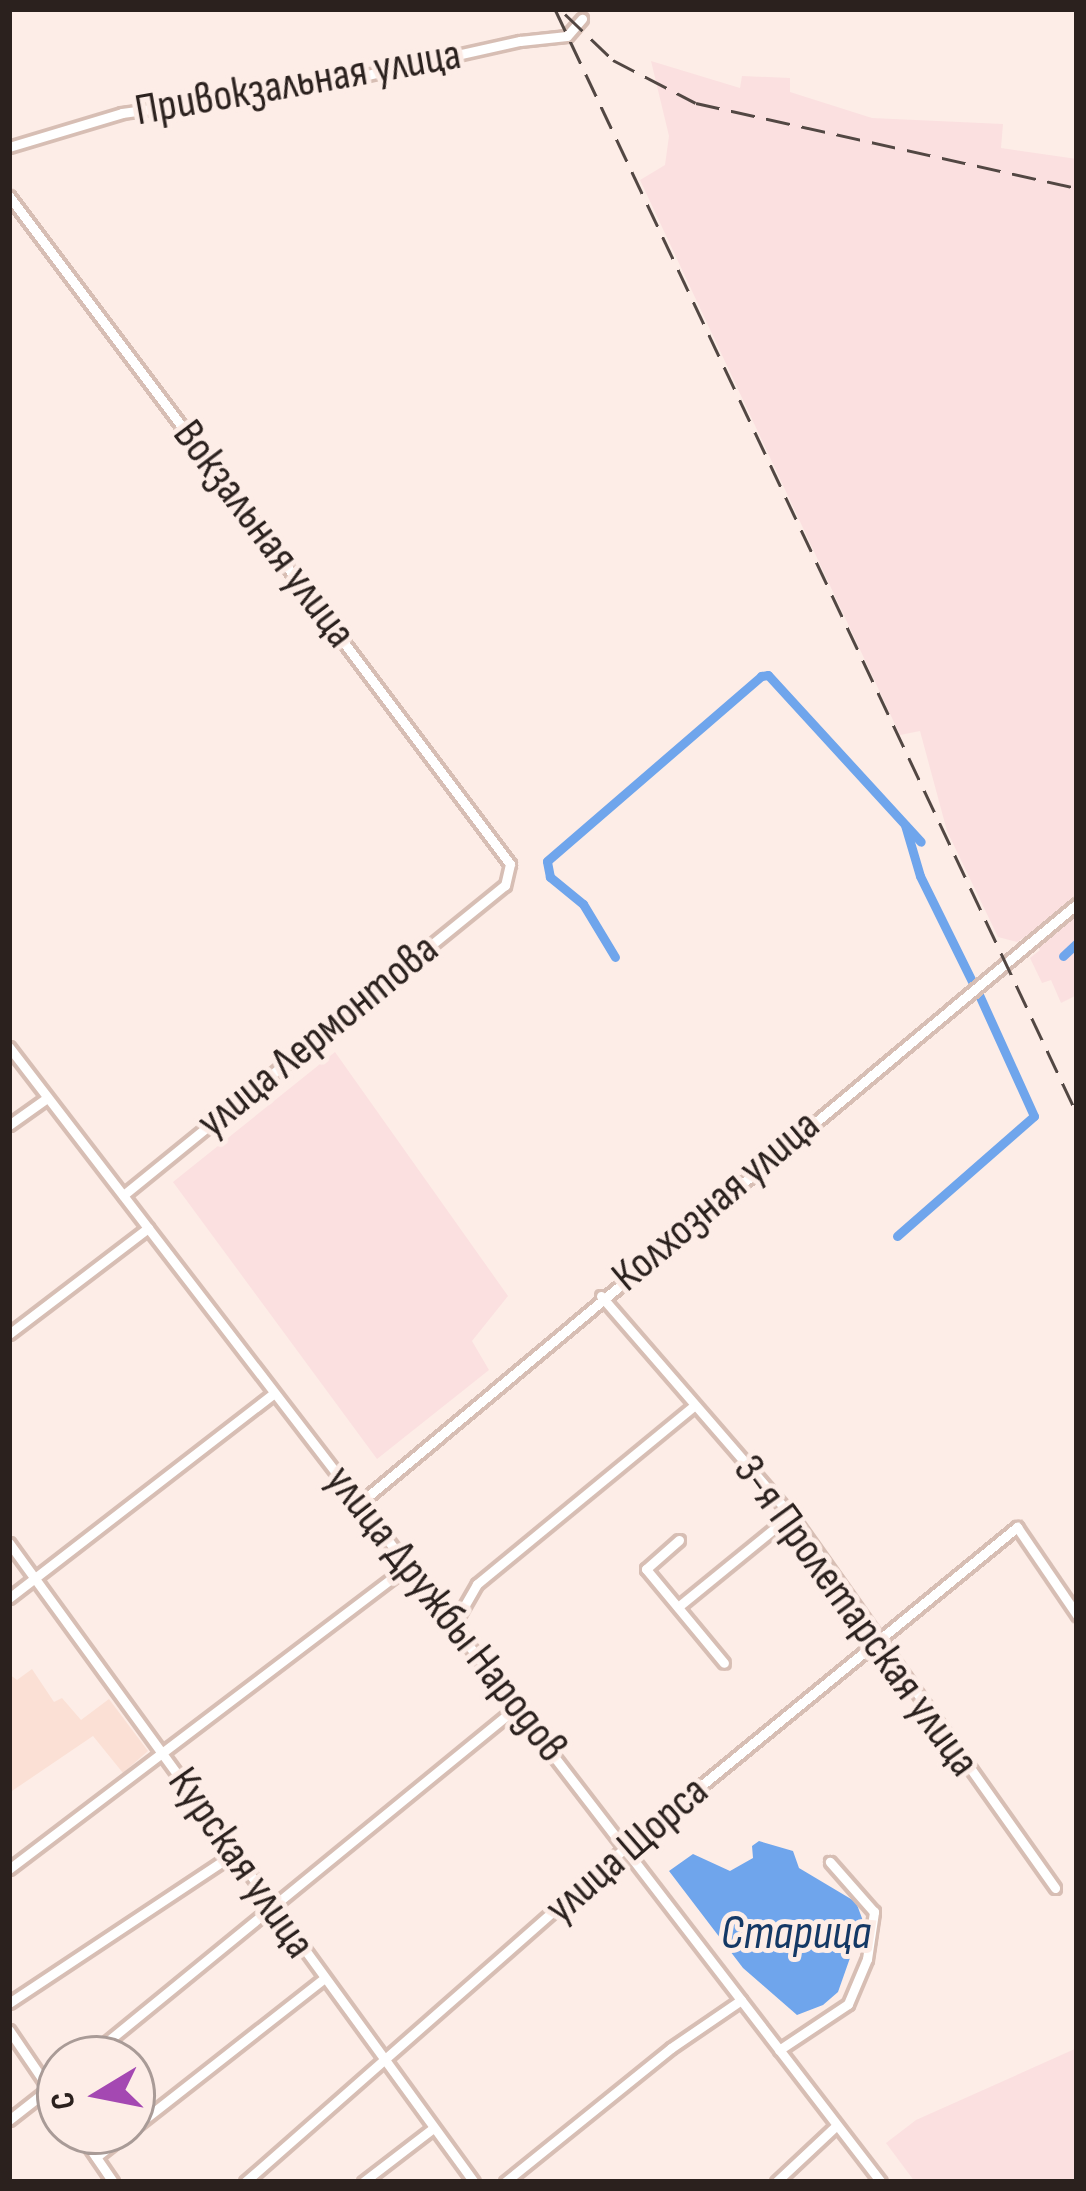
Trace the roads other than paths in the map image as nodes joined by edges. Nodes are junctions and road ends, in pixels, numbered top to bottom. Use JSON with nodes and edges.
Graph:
{"nodes":[{"id":1,"x":582,"y":19,"type":"dead end"},
{"id":2,"x":9,"y":147,"type":"edge"},
{"id":3,"x":9,"y":196,"type":"edge"},
{"id":4,"x":511,"y":876,"type":"joint"},
{"id":5,"x":1077,"y":904,"type":"edge"},
{"id":6,"x":9,"y":1047,"type":"edge"},
{"id":7,"x":47,"y":1098,"type":"junction"},
{"id":8,"x":9,"y":1125,"type":"edge"},
{"id":9,"x":123,"y":1196,"type":"junction"},
{"id":10,"x":148,"y":1228,"type":"junction"},
{"id":11,"x":601,"y":1296,"type":"junction"},
{"id":12,"x":9,"y":1334,"type":"edge"},
{"id":13,"x":256,"y":1369,"type":"junction"},
{"id":14,"x":274,"y":1393,"type":"junction"},
{"id":15,"x":694,"y":1406,"type":"junction"},
{"id":16,"x":254,"y":1409,"type":"junction"},
{"id":17,"x":288,"y":1410,"type":"junction"},
{"id":18,"x":360,"y":1503,"type":"junction"},
{"id":19,"x":791,"y":1515,"type":"junction"},
{"id":20,"x":679,"y":1540,"type":"dead end"},
{"id":21,"x":9,"y":1543,"type":"edge"},
{"id":22,"x":408,"y":1566,"type":"junction"},
{"id":23,"x":34,"y":1579,"type":"junction"},
{"id":24,"x":9,"y":1598,"type":"edge"},
{"id":25,"x":678,"y":1607,"type":"junction"},
{"id":26,"x":1077,"y":1615,"type":"edge"},
{"id":27,"x":454,"y":1624,"type":"junction"},
{"id":28,"x":877,"y":1639,"type":"junction"},
{"id":29,"x":724,"y":1664,"type":"dead end"},
{"id":30,"x":517,"y":1707,"type":"junction"},
{"id":31,"x":163,"y":1752,"type":"junction"},
{"id":32,"x":625,"y":1848,"type":"junction"},
{"id":33,"x":233,"y":1854,"type":"junction"},
{"id":34,"x":830,"y":1862,"type":"dead end"},
{"id":35,"x":9,"y":1869,"type":"edge"},
{"id":36,"x":1055,"y":1888,"type":"dead end"},
{"id":37,"x":271,"y":1909,"type":"junction"},
{"id":38,"x":322,"y":1980,"type":"junction"},
{"id":39,"x":741,"y":2000,"type":"junction"},
{"id":40,"x":9,"y":2002,"type":"edge"},
{"id":41,"x":9,"y":2030,"type":"edge"},
{"id":42,"x":116,"y":2035,"type":"edge"},
{"id":43,"x":779,"y":2050,"type":"junction"},
{"id":44,"x":384,"y":2065,"type":"junction"},
{"id":45,"x":36,"y":2070,"type":"edge"},
{"id":46,"x":36,"y":2099,"type":"edge"},
{"id":47,"x":156,"y":2110,"type":"edge"},
{"id":48,"x":9,"y":2120,"type":"edge"},
{"id":49,"x":837,"y":2125,"type":"junction"},
{"id":50,"x":433,"y":2128,"type":"junction"},
{"id":51,"x":99,"y":2155,"type":"edge"},
{"id":52,"x":96,"y":2157,"type":"joint"},
{"id":53,"x":113,"y":2182,"type":"edge"},
{"id":54,"x":244,"y":2182,"type":"edge"},
{"id":55,"x":363,"y":2182,"type":"edge"},
{"id":56,"x":474,"y":2182,"type":"edge"},
{"id":57,"x":505,"y":2182,"type":"edge"},
{"id":58,"x":776,"y":2182,"type":"edge"},
{"id":59,"x":881,"y":2182,"type":"edge"}],
"edges":[{"from":1,"to":2,"type":"street","name":"Привокзальная улица"},
{"from":3,"to":4,"type":"street","name":"Вокзальная улица"},
{"from":4,"to":9,"type":"street","name":"улица Лермонтова"},
{"from":5,"to":11,"type":"street","name":"Колхозная улица"},
{"from":6,"to":7,"type":"street","name":"улица Дружбы Народов"},
{"from":7,"to":8,"type":"street"},
{"from":7,"to":9,"type":"street","name":"улица Дружбы Народов"},
{"from":9,"to":10,"type":"street","name":"улица Дружбы Народов"},
{"from":10,"to":12,"type":"street"},
{"from":10,"to":13,"type":"street","name":"улица Дружбы Народов"},
{"from":11,"to":15,"type":"street","name":"3-я Пролетарская улица"},
{"from":11,"to":18,"type":"street","name":"Колхозная улица"},
{"from":13,"to":14,"type":"street","name":"улица Дружбы Народов"},
{"from":13,"to":16,"type":"street"},
{"from":14,"to":16,"type":"street"},
{"from":14,"to":17,"type":"street","name":"улица Дружбы Народов"},
{"from":15,"to":19,"type":"street","name":"3-я Пролетарская улица"},
{"from":15,"to":27,"type":"street"},
{"from":16,"to":17,"type":"street"},
{"from":16,"to":23,"type":"street"},
{"from":17,"to":18,"type":"street","name":"улица Дружбы Народов"},
{"from":18,"to":22,"type":"street","name":"улица Дружбы Народов"},
{"from":19,"to":25,"type":"street"},
{"from":19,"to":28,"type":"street","name":"3-я Пролетарская улица"},
{"from":20,"to":25,"type":"street"},
{"from":21,"to":23,"type":"street","name":"Курская улица"},
{"from":22,"to":27,"type":"street","name":"улица Дружбы Народов"},
{"from":22,"to":31,"type":"street"},
{"from":23,"to":24,"type":"street"},
{"from":23,"to":31,"type":"street","name":"Курская улица"},
{"from":25,"to":29,"type":"street"},
{"from":26,"to":28,"type":"street","name":"улица Щорса"},
{"from":27,"to":30,"type":"street","name":"улица Дружбы Народов"},
{"from":28,"to":32,"type":"street","name":"улица Щорса"},
{"from":28,"to":36,"type":"street","name":"3-я Пролетарская улица"},
{"from":30,"to":32,"type":"street","name":"улица Дружбы Народов"},
{"from":30,"to":37,"type":"street"},
{"from":31,"to":33,"type":"street","name":"Курская улица"},
{"from":31,"to":35,"type":"street"},
{"from":32,"to":39,"type":"street","name":"улица Дружбы Народов"},
{"from":32,"to":44,"type":"street","name":"улица Щорса"},
{"from":33,"to":37,"type":"street","name":"Курская улица"},
{"from":33,"to":40,"type":"street"},
{"from":34,"to":43,"type":"street"},
{"from":37,"to":38,"type":"street","name":"Курская улица"},
{"from":37,"to":42,"type":"street"},
{"from":38,"to":44,"type":"street","name":"Курская улица"},
{"from":38,"to":47,"type":"street"},
{"from":39,"to":43,"type":"street","name":"улица Дружбы Народов"},
{"from":39,"to":57,"type":"street"},
{"from":41,"to":45,"type":"street"},
{"from":43,"to":49,"type":"street","name":"улица Дружбы Народов"},
{"from":44,"to":50,"type":"street","name":"Курская улица"},
{"from":44,"to":54,"type":"street","name":"улица Щорса"},
{"from":46,"to":48,"type":"street"},
{"from":49,"to":58,"type":"street"},
{"from":49,"to":59,"type":"street","name":"улица Дружбы Народов"},
{"from":50,"to":55,"type":"street"},
{"from":50,"to":56,"type":"street","name":"Курская улица"},
{"from":51,"to":52,"type":"street"},
{"from":52,"to":53,"type":"street"}]}
